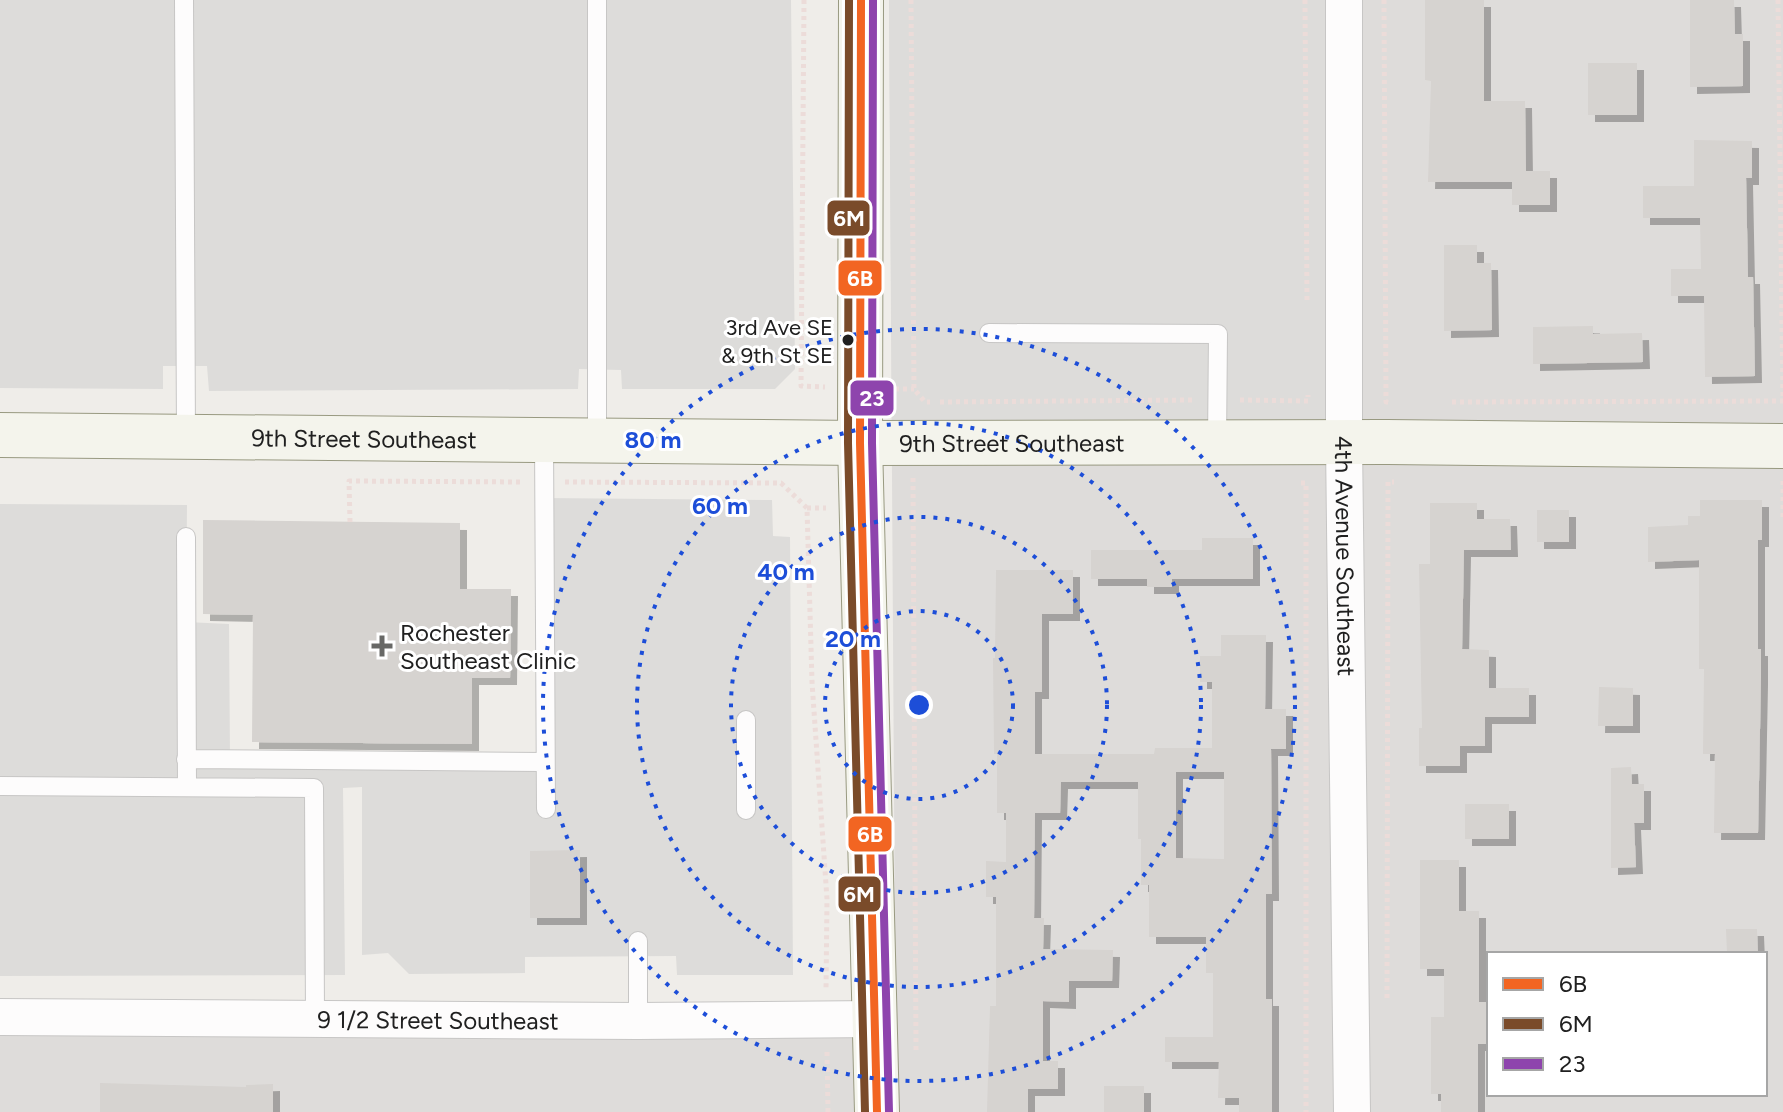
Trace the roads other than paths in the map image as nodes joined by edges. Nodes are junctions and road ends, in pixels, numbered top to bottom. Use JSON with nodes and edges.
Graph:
{"nodes":[{"id":1,"x":184,"y":0,"type":"edge"},
{"id":2,"x":597,"y":0,"type":"edge"},
{"id":3,"x":861,"y":0,"type":"edge"},
{"id":4,"x":1344,"y":0,"type":"edge"},
{"id":5,"x":989,"y":333,"type":"dead end"},
{"id":6,"x":1217,"y":421,"type":"junction"},
{"id":7,"x":0,"y":435,"type":"edge"},
{"id":8,"x":186,"y":437,"type":"junction"},
{"id":9,"x":544,"y":440,"type":"junction"},
{"id":10,"x":597,"y":440,"type":"junction"},
{"id":11,"x":1344,"y":442,"type":"junction"},
{"id":12,"x":860,"y":443,"type":"junction"},
{"id":13,"x":1783,"y":446,"type":"edge"},
{"id":14,"x":186,"y":537,"type":"dead end"},
{"id":15,"x":746,"y":720,"type":"dead end"},
{"id":16,"x":186,"y":759,"type":"junction"},
{"id":17,"x":544,"y":762,"type":"junction"},
{"id":18,"x":0,"y":786,"type":"edge"},
{"id":19,"x":187,"y":787,"type":"junction"},
{"id":20,"x":546,"y":809,"type":"dead end"},
{"id":21,"x":746,"y":810,"type":"dead end"},
{"id":22,"x":638,"y":941,"type":"dead end"},
{"id":23,"x":0,"y":1017,"type":"edge"},
{"id":24,"x":315,"y":1018,"type":"junction"},
{"id":25,"x":875,"y":1019,"type":"junction"},
{"id":26,"x":638,"y":1021,"type":"junction"},
{"id":27,"x":877,"y":1112,"type":"edge"},
{"id":28,"x":1352,"y":1112,"type":"edge"}],
"edges":[{"from":1,"to":8,"type":"lane"},
{"from":2,"to":10,"type":"lane"},
{"from":3,"to":12,"type":"street"},
{"from":4,"to":11,"type":"street","name":"4th Avenue Southeast"},
{"from":5,"to":6,"type":"lane"},
{"from":6,"to":11,"type":"street","name":"9th Street Southeast"},
{"from":6,"to":12,"type":"street","name":"9th Street Southeast"},
{"from":7,"to":8,"type":"street","name":"9th Street Southeast"},
{"from":8,"to":9,"type":"street","name":"9th Street Southeast"},
{"from":9,"to":10,"type":"street","name":"9th Street Southeast"},
{"from":9,"to":17,"type":"lane"},
{"from":10,"to":12,"type":"street","name":"9th Street Southeast"},
{"from":11,"to":13,"type":"street","name":"9th Street Southeast"},
{"from":11,"to":28,"type":"street","name":"4th Avenue Southeast"},
{"from":12,"to":25,"type":"street"},
{"from":14,"to":16,"type":"lane"},
{"from":15,"to":21,"type":"lane"},
{"from":16,"to":17,"type":"lane"},
{"from":16,"to":19,"type":"lane"},
{"from":17,"to":20,"type":"lane"},
{"from":18,"to":19,"type":"lane"},
{"from":19,"to":24,"type":"lane"},
{"from":22,"to":26,"type":"lane"},
{"from":23,"to":24,"type":"street","name":"9 1/2 Street Southeast"},
{"from":24,"to":26,"type":"street","name":"9 1/2 Street Southeast"},
{"from":25,"to":26,"type":"street","name":"9 1/2 Street Southeast"},
{"from":25,"to":27,"type":"street"}]}
